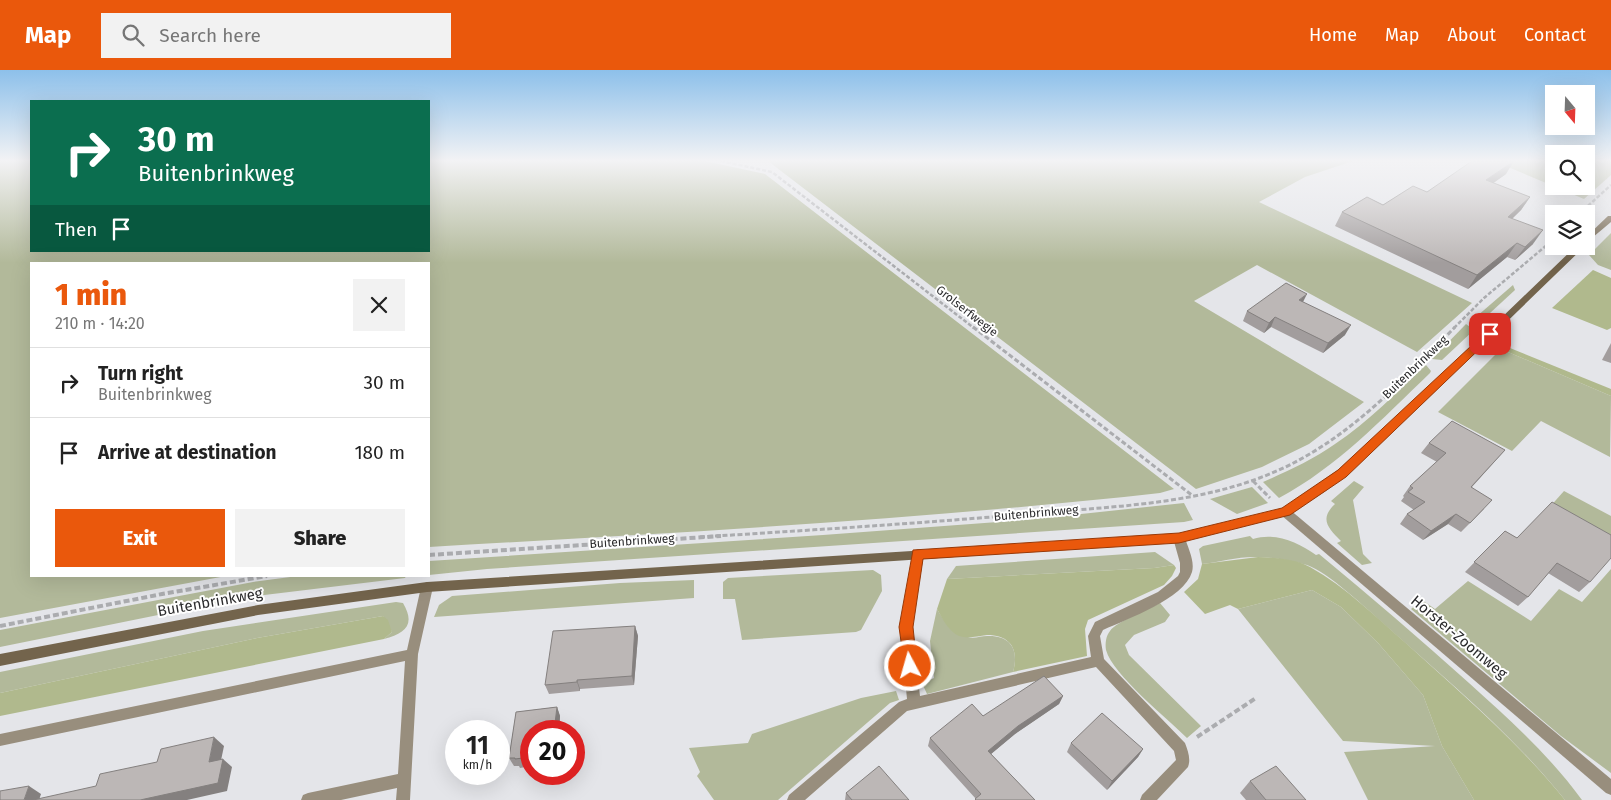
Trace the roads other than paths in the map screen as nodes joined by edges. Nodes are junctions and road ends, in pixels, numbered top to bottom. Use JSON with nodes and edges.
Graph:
{"nodes":[{"id":1,"x":1611,"y":218,"type":"edge"},
{"id":2,"x":1595,"y":233,"type":"edge"},
{"id":3,"x":1572,"y":255,"type":"edge"},
{"id":4,"x":1285,"y":512,"type":"junction"},
{"id":5,"x":1179,"y":538,"type":"junction"},
{"id":6,"x":918,"y":554,"type":"junction"},
{"id":7,"x":427,"y":587,"type":"junction"},
{"id":8,"x":412,"y":654,"type":"junction"},
{"id":9,"x":0,"y":660,"type":"edge"},
{"id":10,"x":1098,"y":661,"type":"junction"},
{"id":11,"x":914,"y":704,"type":"junction"},
{"id":12,"x":0,"y":740,"type":"edge"},
{"id":13,"x":404,"y":780,"type":"junction"},
{"id":14,"x":1611,"y":788,"type":"edge"},
{"id":15,"x":308,"y":800,"type":"edge"},
{"id":16,"x":403,"y":800,"type":"edge"},
{"id":17,"x":794,"y":800,"type":"edge"},
{"id":18,"x":1147,"y":800,"type":"edge"}],
"edges":[{"from":1,"to":2,"type":"main road"},
{"from":3,"to":4,"type":"main road","name":"Buitenbrinkweg"},
{"from":4,"to":5,"type":"main road","name":"Buitenbrinkweg"},
{"from":4,"to":14,"type":"street","name":"Horster-Zoomweg"},
{"from":5,"to":6,"type":"main road","name":"Buitenbrinkweg"},
{"from":5,"to":10,"type":"street"},
{"from":6,"to":7,"type":"main road","name":"Buitenbrinkweg"},
{"from":6,"to":11,"type":"street"},
{"from":7,"to":8,"type":"street"},
{"from":7,"to":9,"type":"main road","name":"Buitenbrinkweg"},
{"from":8,"to":12,"type":"street"},
{"from":8,"to":13,"type":"street"},
{"from":10,"to":11,"type":"street"},
{"from":10,"to":18,"type":"street"},
{"from":11,"to":17,"type":"street"},
{"from":13,"to":15,"type":"street"},
{"from":13,"to":16,"type":"street"}]}
